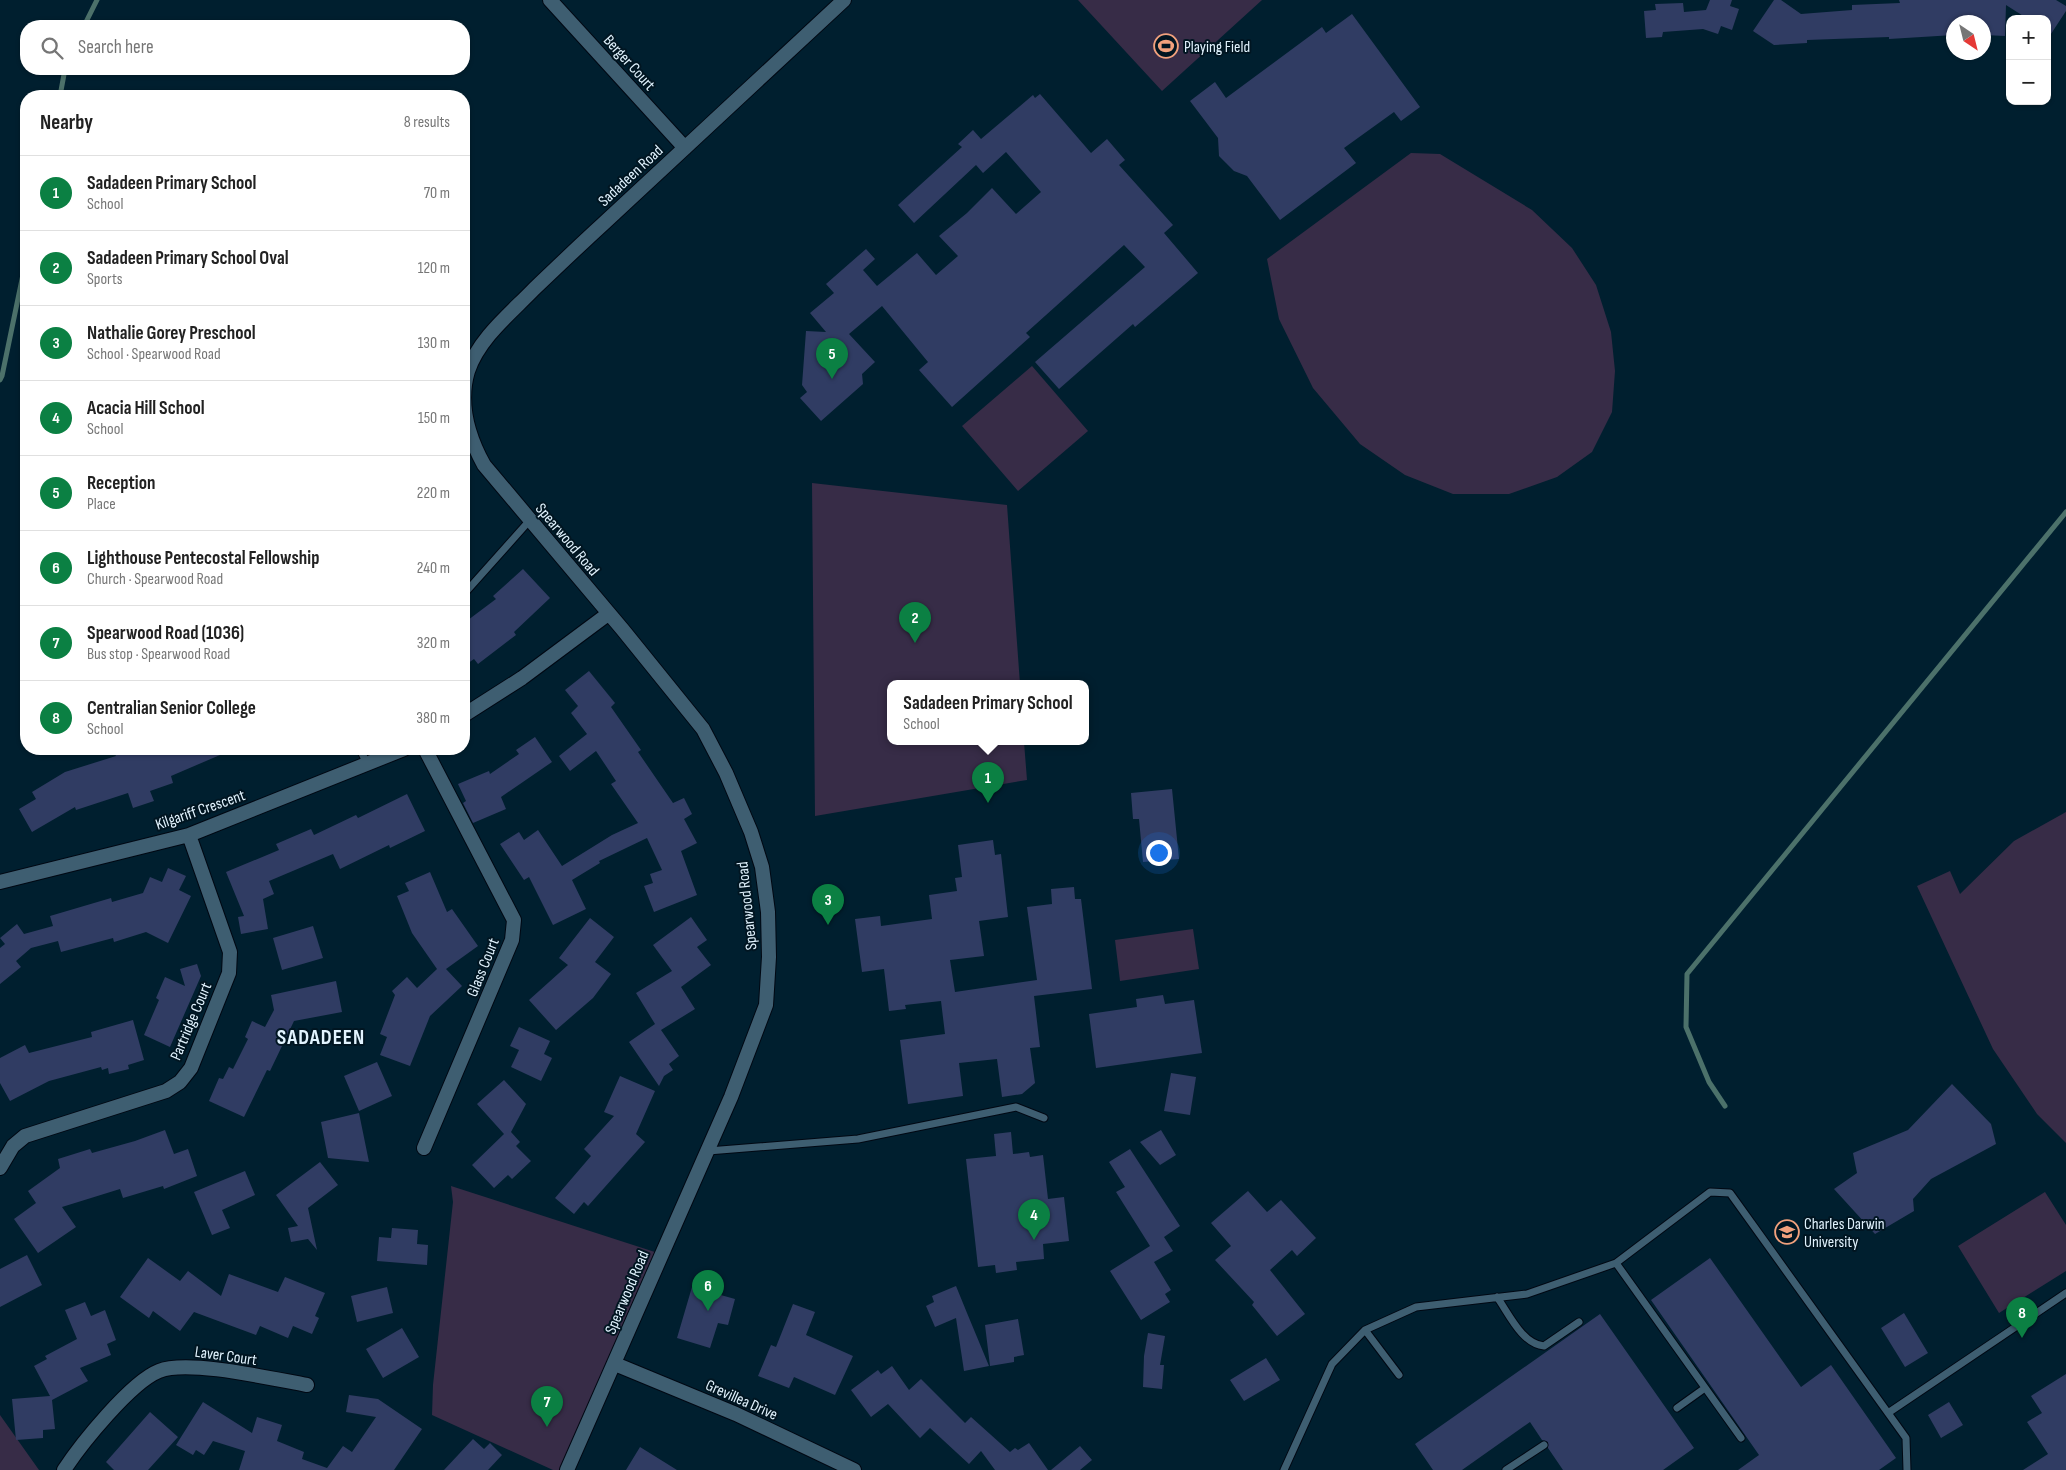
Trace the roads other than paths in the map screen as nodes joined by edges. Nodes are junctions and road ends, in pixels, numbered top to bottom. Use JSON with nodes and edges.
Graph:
{"nodes":[{"id":1,"x":550,"y":0,"type":"edge"},
{"id":2,"x":844,"y":0,"type":"edge"},
{"id":3,"x":685,"y":148,"type":"junction"},
{"id":4,"x":470,"y":368,"type":"edge"},
{"id":5,"x":470,"y":437,"type":"edge"},
{"id":6,"x":530,"y":520,"type":"junction"},
{"id":7,"x":470,"y":587,"type":"edge"},
{"id":8,"x":608,"y":614,"type":"junction"},
{"id":9,"x":470,"y":711,"type":"edge"},
{"id":10,"x":363,"y":755,"type":"edge"},
{"id":11,"x":389,"y":755,"type":"edge"},
{"id":12,"x":428,"y":755,"type":"edge"},
{"id":13,"x":367,"y":764,"type":"junction"},
{"id":14,"x":189,"y":835,"type":"junction"},
{"id":15,"x":0,"y":882,"type":"edge"},
{"id":16,"x":1044,"y":1118,"type":"dead end"},
{"id":17,"x":424,"y":1148,"type":"dead end"},
{"id":18,"x":707,"y":1151,"type":"junction"},
{"id":19,"x":0,"y":1168,"type":"edge"},
{"id":20,"x":1616,"y":1263,"type":"junction"},
{"id":21,"x":2066,"y":1293,"type":"edge"},
{"id":22,"x":1497,"y":1297,"type":"junction"},
{"id":23,"x":1579,"y":1322,"type":"dead end"},
{"id":24,"x":1365,"y":1330,"type":"junction"},
{"id":25,"x":615,"y":1364,"type":"junction"},
{"id":26,"x":1399,"y":1375,"type":"dead end"},
{"id":27,"x":307,"y":1385,"type":"dead end"},
{"id":28,"x":1705,"y":1388,"type":"junction"},
{"id":29,"x":1677,"y":1408,"type":"dead end"},
{"id":30,"x":1888,"y":1413,"type":"junction"},
{"id":31,"x":1741,"y":1438,"type":"dead end"},
{"id":32,"x":1544,"y":1445,"type":"dead end"},
{"id":33,"x":64,"y":1470,"type":"edge"},
{"id":34,"x":567,"y":1470,"type":"edge"},
{"id":35,"x":854,"y":1470,"type":"edge"},
{"id":36,"x":1284,"y":1470,"type":"edge"},
{"id":37,"x":1506,"y":1470,"type":"edge"},
{"id":38,"x":1907,"y":1470,"type":"edge"}],
"edges":[{"from":1,"to":3,"type":"street","name":"Berger Court"},
{"from":2,"to":3,"type":"street","name":"Sadadeen Road"},
{"from":3,"to":4,"type":"street","name":"Sadadeen Road"},
{"from":5,"to":6,"type":"street","name":"Spearwood Road"},
{"from":6,"to":7,"type":"lane"},
{"from":6,"to":8,"type":"street","name":"Spearwood Road"},
{"from":8,"to":9,"type":"street"},
{"from":8,"to":18,"type":"street","name":"Spearwood Road"},
{"from":10,"to":13,"type":"lane"},
{"from":11,"to":13,"type":"street","name":"Kilgariff Crescent"},
{"from":12,"to":17,"type":"street","name":"Glass Court"},
{"from":13,"to":14,"type":"street","name":"Kilgariff Crescent"},
{"from":14,"to":15,"type":"street","name":"Kilgariff Crescent"},
{"from":14,"to":19,"type":"street","name":"Partridge Court"},
{"from":16,"to":18,"type":"lane"},
{"from":18,"to":25,"type":"street","name":"Spearwood Road"},
{"from":20,"to":22,"type":"lane"},
{"from":20,"to":28,"type":"lane"},
{"from":20,"to":30,"type":"lane"},
{"from":21,"to":30,"type":"lane"},
{"from":22,"to":23,"type":"lane"},
{"from":22,"to":24,"type":"lane"},
{"from":24,"to":26,"type":"lane"},
{"from":24,"to":36,"type":"lane"},
{"from":25,"to":34,"type":"street","name":"Spearwood Road"},
{"from":25,"to":35,"type":"street","name":"Grevillea Drive"},
{"from":27,"to":33,"type":"street","name":"Laver Court"},
{"from":28,"to":29,"type":"lane"},
{"from":28,"to":31,"type":"lane"},
{"from":30,"to":38,"type":"lane"},
{"from":32,"to":37,"type":"lane"}]}
